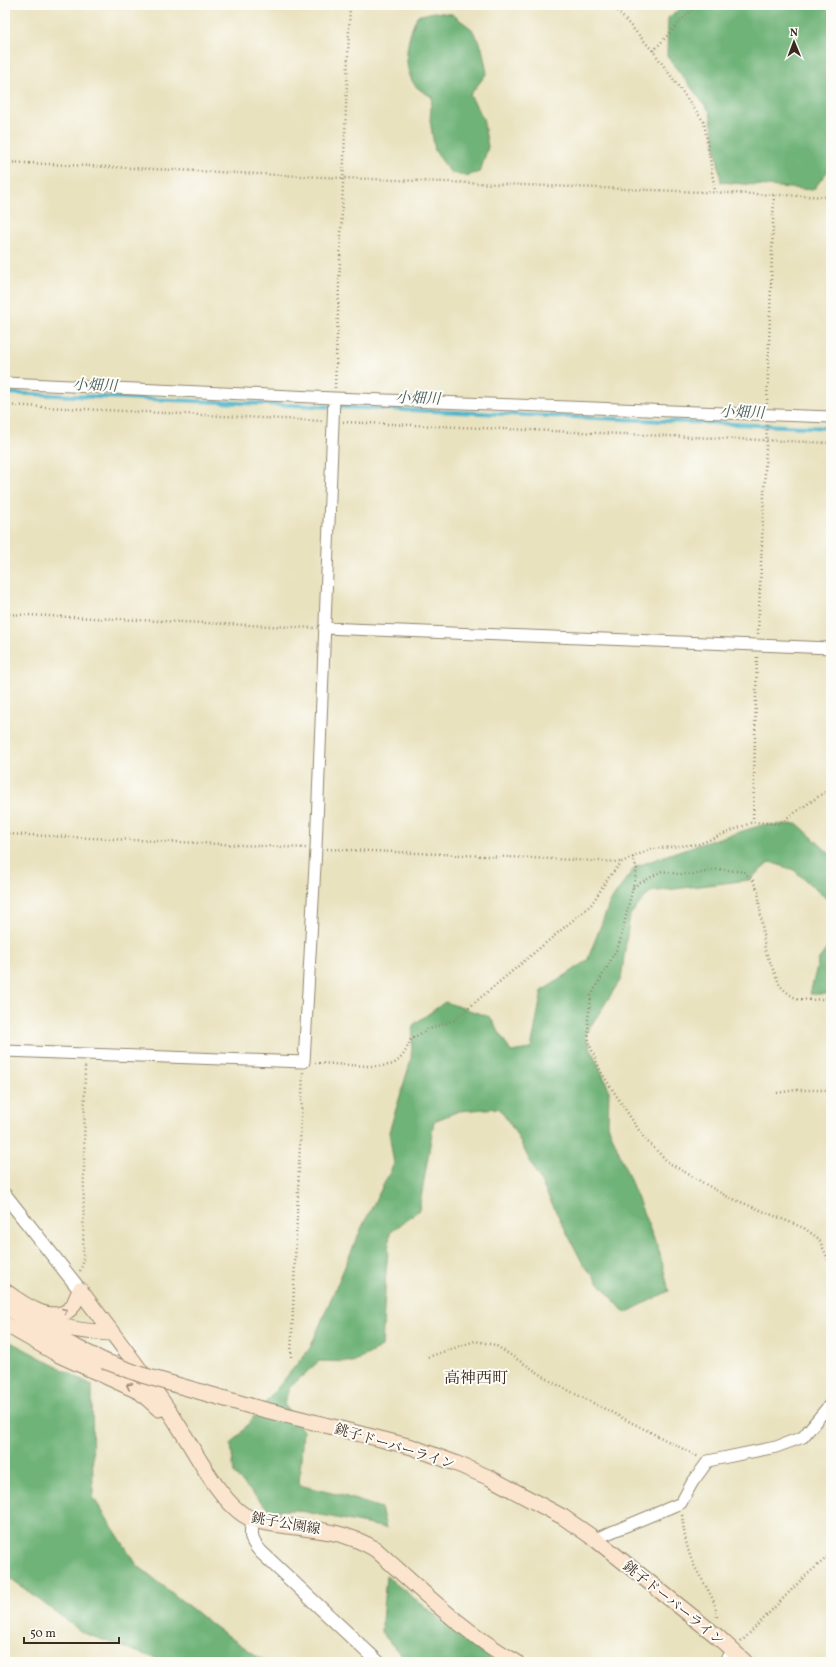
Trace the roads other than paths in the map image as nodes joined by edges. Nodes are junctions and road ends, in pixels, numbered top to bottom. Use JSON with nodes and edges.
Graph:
{"nodes":[{"id":1,"x":5,"y":383,"type":"edge"},
{"id":2,"x":334,"y":398,"type":"junction"},
{"id":3,"x":831,"y":417,"type":"edge"},
{"id":4,"x":324,"y":628,"type":"junction"},
{"id":5,"x":831,"y":648,"type":"edge"},
{"id":6,"x":5,"y":1051,"type":"edge"},
{"id":7,"x":5,"y":1195,"type":"edge"},
{"id":8,"x":77,"y":1287,"type":"junction"},
{"id":9,"x":5,"y":1291,"type":"edge"},
{"id":10,"x":5,"y":1306,"type":"edge"},
{"id":11,"x":35,"y":1311,"type":"junction"},
{"id":12,"x":5,"y":1324,"type":"edge"},
{"id":13,"x":111,"y":1333,"type":"junction"},
{"id":14,"x":831,"y":1403,"type":"edge"},
{"id":15,"x":172,"y":1416,"type":"junction"},
{"id":16,"x":253,"y":1520,"type":"junction"},
{"id":17,"x":595,"y":1539,"type":"junction"},
{"id":18,"x":728,"y":1656,"type":"edge"},
{"id":19,"x":378,"y":1662,"type":"edge"},
{"id":20,"x":516,"y":1662,"type":"edge"},
{"id":21,"x":745,"y":1662,"type":"edge"}],
"edges":[{"from":1,"to":2,"type":"street"},
{"from":2,"to":3,"type":"street"},
{"from":2,"to":4,"type":"street"},
{"from":4,"to":5,"type":"street"},
{"from":4,"to":6,"type":"street"},
{"from":7,"to":8,"type":"street"},
{"from":11,"to":8,"type":"main road","one_way":true},
{"from":8,"to":13,"type":"main road","name":"銚子公園線"},
{"from":9,"to":11,"type":"main road"},
{"from":10,"to":17,"type":"main road","name":"銚子ドーバーライン","bridge":true},
{"from":11,"to":13,"type":"main road"},
{"from":15,"to":12,"type":"main road","one_way":true},
{"from":13,"to":15,"type":"main road","name":"銚子公園線"},
{"from":14,"to":17,"type":"street"},
{"from":15,"to":16,"type":"main road","name":"銚子公園線"},
{"from":16,"to":19,"type":"street"},
{"from":16,"to":20,"type":"main road","name":"銚子公園線"},
{"from":17,"to":18,"type":"main road","name":"銚子ドーバーライン"},
{"from":18,"to":21,"type":"main road","name":"銚子ドーバーライン"}]}
